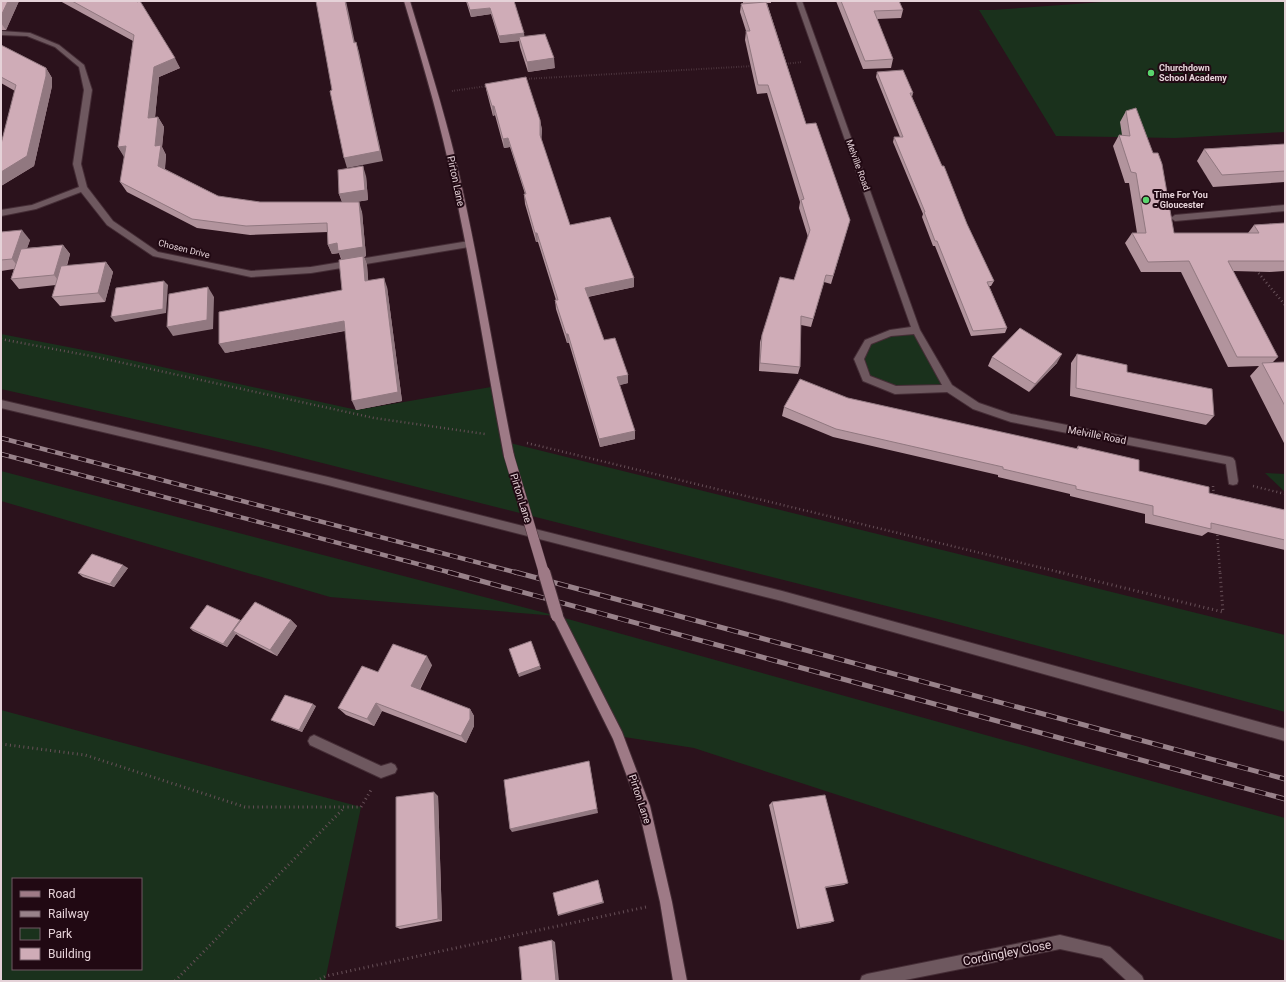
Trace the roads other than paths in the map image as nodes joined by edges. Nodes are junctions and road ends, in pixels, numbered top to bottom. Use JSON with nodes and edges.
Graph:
{"nodes":[{"id":1,"x":406,"y":1,"type":"edge"},
{"id":2,"x":799,"y":1,"type":"edge"},
{"id":3,"x":1,"y":33,"type":"edge"},
{"id":4,"x":83,"y":188,"type":"junction"},
{"id":5,"x":1285,"y":208,"type":"edge"},
{"id":6,"x":1,"y":214,"type":"edge"},
{"id":7,"x":1175,"y":218,"type":"dead end"},
{"id":8,"x":469,"y":244,"type":"junction"},
{"id":9,"x":916,"y":330,"type":"junction"},
{"id":10,"x":949,"y":388,"type":"junction"},
{"id":11,"x":1,"y":404,"type":"edge"},
{"id":12,"x":1233,"y":481,"type":"road end"},
{"id":13,"x":1285,"y":734,"type":"edge"},
{"id":14,"x":314,"y":741,"type":"dead end"},
{"id":15,"x":386,"y":771,"type":"road end"},
{"id":16,"x":680,"y":981,"type":"edge"},
{"id":17,"x":866,"y":981,"type":"edge"},
{"id":18,"x":1138,"y":981,"type":"edge"}],
"edges":[{"from":1,"to":8,"type":"street","name":"Pirton Lane"},
{"from":2,"to":9,"type":"street","name":"Melville Road"},
{"from":3,"to":4,"type":"street","name":"Chosen Drive"},
{"from":4,"to":6,"type":"street"},
{"from":4,"to":8,"type":"street","name":"Chosen Drive"},
{"from":5,"to":7,"type":"street"},
{"from":8,"to":16,"type":"street","name":"Pirton Lane","bridge":true},
{"from":9,"to":10,"type":"street","name":"Melville Road"},
{"from":9,"to":10,"type":"street"},
{"from":10,"to":12,"type":"street","name":"Melville Road"},
{"from":11,"to":13,"type":"street"},
{"from":14,"to":15,"type":"street"},
{"from":17,"to":18,"type":"street","name":"Cordingley Close"}]}
